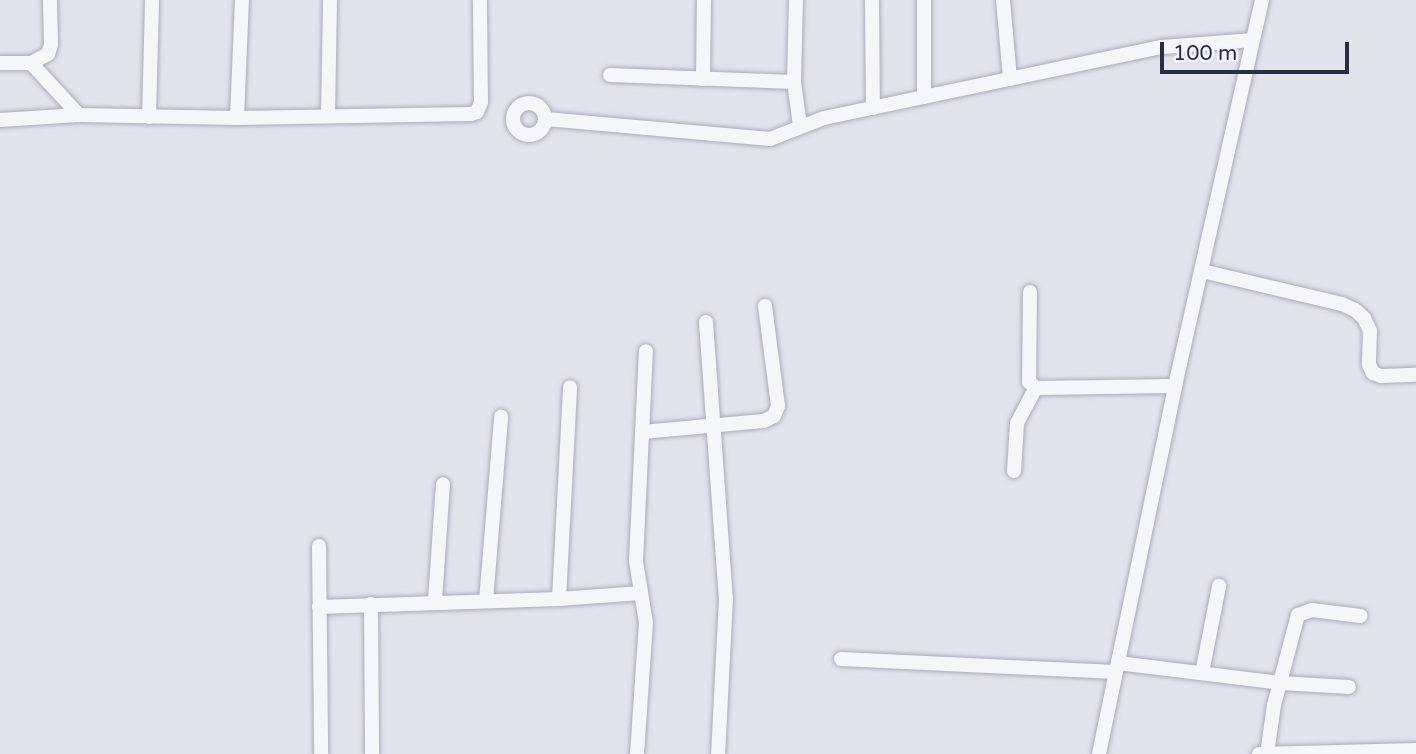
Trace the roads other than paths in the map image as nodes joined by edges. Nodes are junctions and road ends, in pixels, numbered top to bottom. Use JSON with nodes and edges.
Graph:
{"nodes":[{"id":1,"x":50,"y":0,"type":"edge"},
{"id":2,"x":152,"y":0,"type":"edge"},
{"id":3,"x":242,"y":0,"type":"edge"},
{"id":4,"x":330,"y":0,"type":"edge"},
{"id":5,"x":480,"y":0,"type":"edge"},
{"id":6,"x":704,"y":0,"type":"edge"},
{"id":7,"x":796,"y":0,"type":"edge"},
{"id":8,"x":872,"y":0,"type":"edge"},
{"id":9,"x":924,"y":0,"type":"edge"},
{"id":10,"x":1003,"y":0,"type":"edge"},
{"id":11,"x":1262,"y":0,"type":"edge"},
{"id":12,"x":1253,"y":40,"type":"junction"},
{"id":13,"x":0,"y":63,"type":"edge"},
{"id":14,"x":31,"y":63,"type":"junction"},
{"id":15,"x":610,"y":75,"type":"dead end"},
{"id":16,"x":703,"y":79,"type":"junction"},
{"id":17,"x":1010,"y":79,"type":"junction"},
{"id":18,"x":794,"y":82,"type":"junction"},
{"id":19,"x":924,"y":97,"type":"junction"},
{"id":20,"x":873,"y":108,"type":"junction"},
{"id":21,"x":79,"y":115,"type":"junction"},
{"id":22,"x":328,"y":116,"type":"junction"},
{"id":23,"x":149,"y":117,"type":"junction"},
{"id":24,"x":237,"y":118,"type":"junction"},
{"id":25,"x":546,"y":119,"type":"dead end"},
{"id":26,"x":0,"y":120,"type":"edge"},
{"id":27,"x":800,"y":126,"type":"junction"},
{"id":28,"x":1202,"y":271,"type":"junction"},
{"id":29,"x":1030,"y":292,"type":"dead end"},
{"id":30,"x":765,"y":306,"type":"dead end"},
{"id":31,"x":706,"y":322,"type":"dead end"},
{"id":32,"x":646,"y":351,"type":"dead end"},
{"id":33,"x":1416,"y":374,"type":"edge"},
{"id":34,"x":1175,"y":386,"type":"junction"},
{"id":35,"x":570,"y":387,"type":"dead end"},
{"id":36,"x":1036,"y":388,"type":"junction"},
{"id":37,"x":501,"y":417,"type":"dead end"},
{"id":38,"x":715,"y":426,"type":"junction"},
{"id":39,"x":642,"y":432,"type":"junction"},
{"id":40,"x":1014,"y":471,"type":"dead end"},
{"id":41,"x":443,"y":484,"type":"dead end"},
{"id":42,"x":319,"y":546,"type":"dead end"},
{"id":43,"x":1219,"y":586,"type":"dead end"},
{"id":44,"x":641,"y":593,"type":"junction"},
{"id":45,"x":559,"y":599,"type":"junction"},
{"id":46,"x":435,"y":601,"type":"junction"},
{"id":47,"x":486,"y":601,"type":"junction"},
{"id":48,"x":371,"y":604,"type":"junction"},
{"id":49,"x":319,"y":607,"type":"junction"},
{"id":50,"x":1361,"y":616,"type":"dead end"},
{"id":51,"x":841,"y":659,"type":"dead end"},
{"id":52,"x":1117,"y":667,"type":"junction"},
{"id":53,"x":1202,"y":673,"type":"junction"},
{"id":54,"x":1280,"y":683,"type":"junction"},
{"id":55,"x":1349,"y":688,"type":"dead end"},
{"id":56,"x":1416,"y":750,"type":"edge"},
{"id":57,"x":321,"y":754,"type":"edge"},
{"id":58,"x":372,"y":754,"type":"edge"},
{"id":59,"x":637,"y":754,"type":"edge"},
{"id":60,"x":718,"y":754,"type":"edge"},
{"id":61,"x":1099,"y":754,"type":"edge"},
{"id":62,"x":1107,"y":754,"type":"edge"},
{"id":63,"x":1259,"y":754,"type":"edge"},
{"id":64,"x":1266,"y":754,"type":"edge"}],
"edges":[{"from":1,"to":14,"type":"street"},
{"from":2,"to":23,"type":"street"},
{"from":3,"to":24,"type":"street"},
{"from":4,"to":22,"type":"street"},
{"from":5,"to":22,"type":"street"},
{"from":6,"to":16,"type":"street"},
{"from":7,"to":18,"type":"street"},
{"from":8,"to":20,"type":"street"},
{"from":9,"to":19,"type":"street"},
{"from":10,"to":17,"type":"street"},
{"from":11,"to":12,"type":"street"},
{"from":12,"to":17,"type":"street"},
{"from":12,"to":28,"type":"street"},
{"from":13,"to":14,"type":"street"},
{"from":14,"to":21,"type":"street"},
{"from":15,"to":16,"type":"street"},
{"from":16,"to":18,"type":"street"},
{"from":17,"to":19,"type":"street"},
{"from":18,"to":27,"type":"street"},
{"from":19,"to":20,"type":"street"},
{"from":20,"to":27,"type":"street"},
{"from":21,"to":23,"type":"street"},
{"from":21,"to":26,"type":"street"},
{"from":22,"to":24,"type":"street"},
{"from":23,"to":24,"type":"street"},
{"from":25,"to":27,"type":"street"},
{"from":28,"to":33,"type":"street"},
{"from":28,"to":34,"type":"street"},
{"from":29,"to":36,"type":"street"},
{"from":30,"to":38,"type":"street"},
{"from":31,"to":38,"type":"street"},
{"from":32,"to":39,"type":"street"},
{"from":34,"to":36,"type":"street"},
{"from":34,"to":52,"type":"street"},
{"from":35,"to":45,"type":"street"},
{"from":36,"to":40,"type":"street"},
{"from":37,"to":47,"type":"street"},
{"from":38,"to":39,"type":"street"},
{"from":38,"to":60,"type":"street"},
{"from":39,"to":44,"type":"street"},
{"from":41,"to":46,"type":"street"},
{"from":42,"to":49,"type":"street"},
{"from":43,"to":53,"type":"street"},
{"from":44,"to":45,"type":"street"},
{"from":44,"to":59,"type":"street"},
{"from":45,"to":47,"type":"street"},
{"from":46,"to":47,"type":"street"},
{"from":46,"to":48,"type":"street"},
{"from":48,"to":49,"type":"street"},
{"from":48,"to":58,"type":"street"},
{"from":49,"to":57,"type":"street"},
{"from":50,"to":54,"type":"street"},
{"from":51,"to":52,"type":"street"},
{"from":52,"to":53,"type":"street"},
{"from":52,"to":61,"type":"street"},
{"from":53,"to":54,"type":"street"},
{"from":54,"to":55,"type":"street"},
{"from":54,"to":64,"type":"street"},
{"from":56,"to":64,"type":"street"},
{"from":61,"to":62,"type":"street"},
{"from":63,"to":64,"type":"street"}]}
